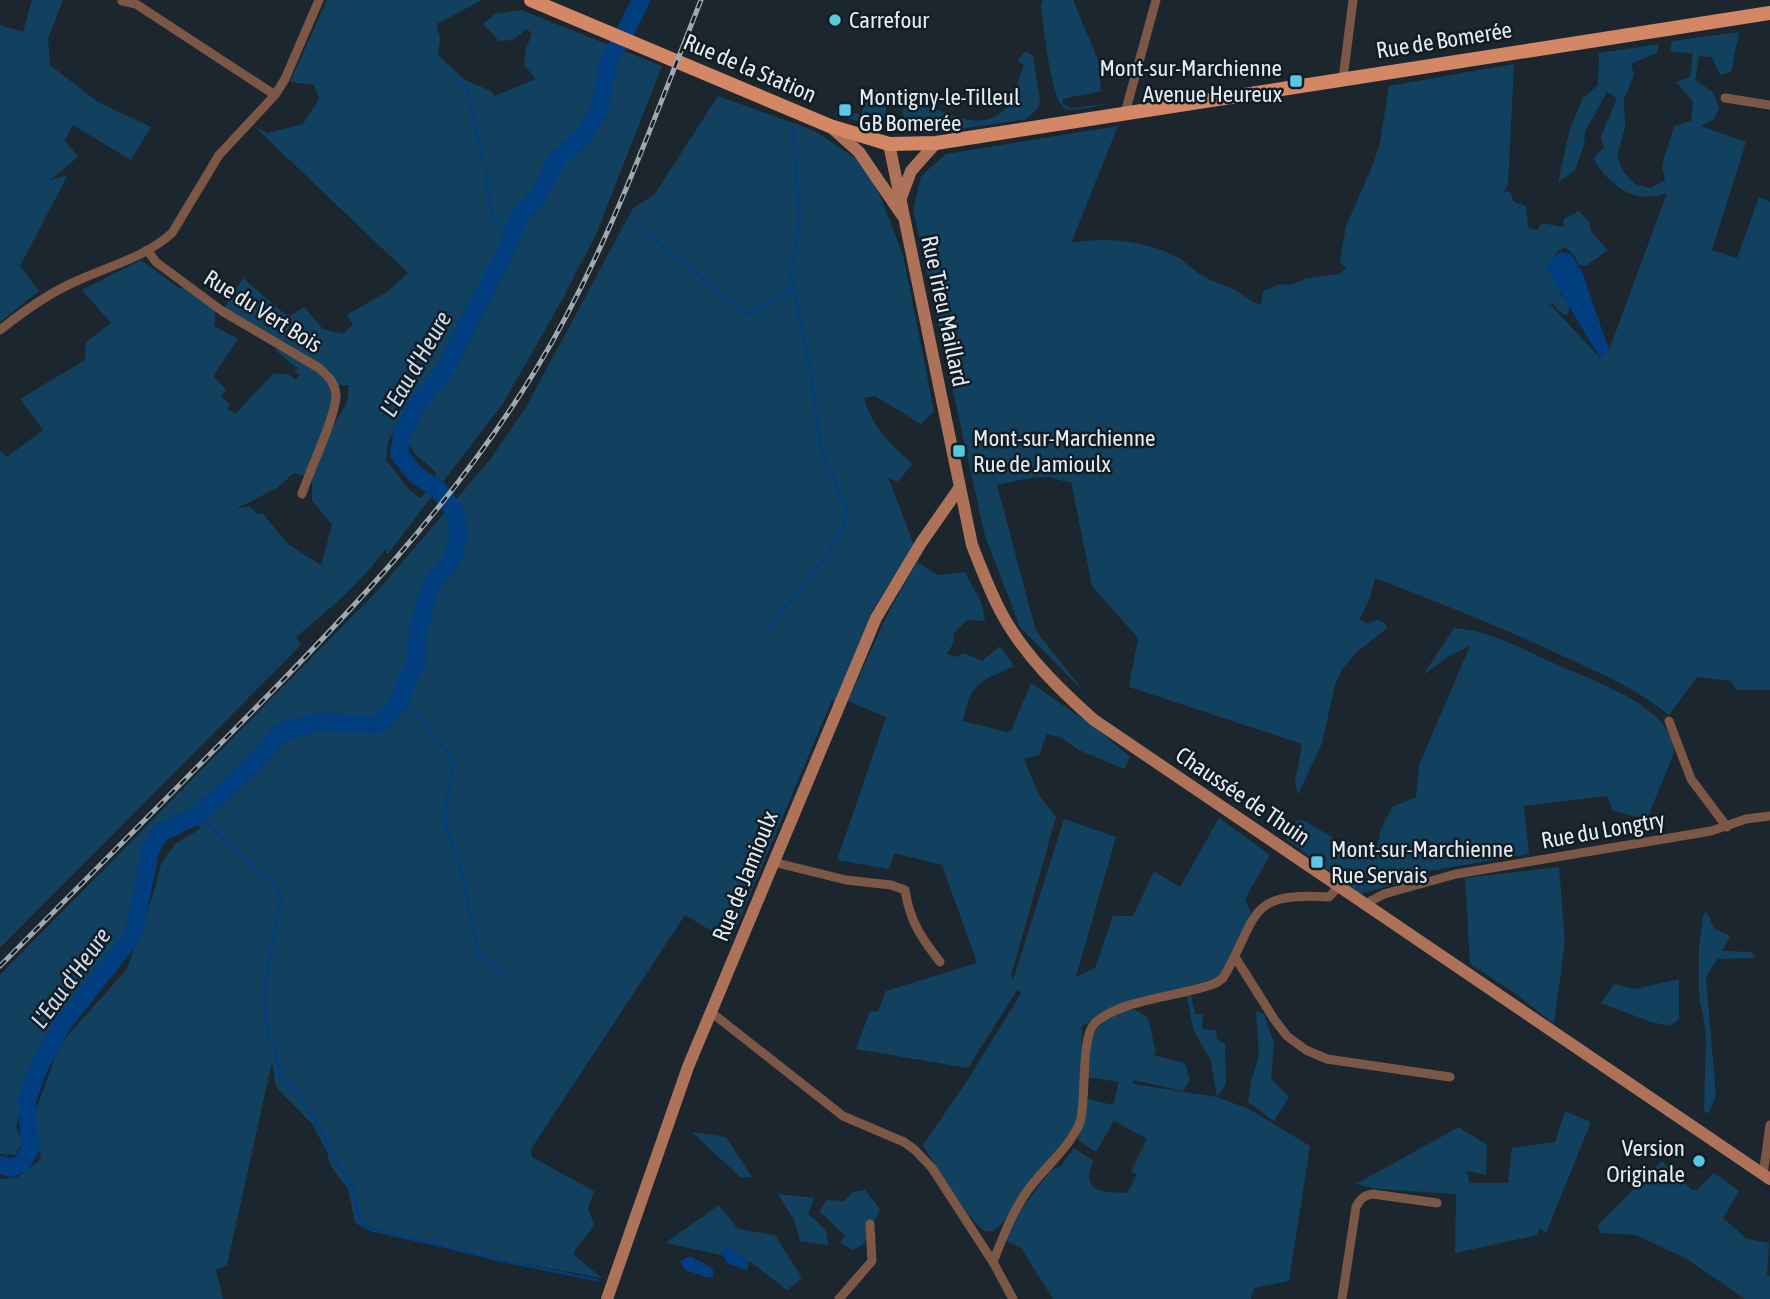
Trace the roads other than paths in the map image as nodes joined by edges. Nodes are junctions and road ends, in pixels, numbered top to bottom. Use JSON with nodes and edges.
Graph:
{"nodes":[{"id":1,"x":319,"y":0,"type":"edge"},
{"id":2,"x":531,"y":0,"type":"edge"},
{"id":3,"x":1156,"y":0,"type":"edge"},
{"id":4,"x":1353,"y":0,"type":"edge"},
{"id":5,"x":121,"y":1,"type":"edge"},
{"id":6,"x":1770,"y":13,"type":"edge"},
{"id":7,"x":1343,"y":79,"type":"junction"},
{"id":8,"x":275,"y":95,"type":"junction"},
{"id":9,"x":1726,"y":98,"type":"dead end"},
{"id":10,"x":1770,"y":105,"type":"edge"},
{"id":11,"x":1125,"y":113,"type":"junction"},
{"id":12,"x":830,"y":126,"type":"junction"},
{"id":13,"x":936,"y":143,"type":"junction"},
{"id":14,"x":890,"y":144,"type":"junction"},
{"id":15,"x":900,"y":201,"type":"junction"},
{"id":16,"x":903,"y":217,"type":"junction"},
{"id":17,"x":147,"y":250,"type":"junction"},
{"id":18,"x":0,"y":330,"type":"edge"},
{"id":19,"x":960,"y":487,"type":"junction"},
{"id":20,"x":302,"y":494,"type":"dead end"},
{"id":21,"x":1669,"y":721,"type":"dead end"},
{"id":22,"x":1770,"y":816,"type":"edge"},
{"id":23,"x":1727,"y":827,"type":"junction"},
{"id":24,"x":772,"y":862,"type":"junction"},
{"id":25,"x":1339,"y":886,"type":"junction"},
{"id":26,"x":1365,"y":904,"type":"junction"},
{"id":27,"x":1235,"y":957,"type":"junction"},
{"id":28,"x":940,"y":962,"type":"dead end"},
{"id":29,"x":712,"y":1013,"type":"junction"},
{"id":30,"x":1450,"y":1077,"type":"dead end"},
{"id":31,"x":1770,"y":1125,"type":"edge"},
{"id":32,"x":1767,"y":1177,"type":"edge"},
{"id":33,"x":1437,"y":1203,"type":"dead end"},
{"id":34,"x":870,"y":1224,"type":"dead end"},
{"id":35,"x":993,"y":1262,"type":"junction"},
{"id":36,"x":607,"y":1299,"type":"edge"},
{"id":37,"x":839,"y":1299,"type":"edge"},
{"id":38,"x":1013,"y":1299,"type":"edge"},
{"id":39,"x":1342,"y":1299,"type":"edge"}],
"edges":[{"from":1,"to":8,"type":"street"},
{"from":2,"to":12,"type":"main road","name":"Rue de la Station"},
{"from":3,"to":11,"type":"street"},
{"from":4,"to":7,"type":"street"},
{"from":5,"to":8,"type":"street"},
{"from":6,"to":7,"type":"main road","name":"Rue de Bomerée"},
{"from":7,"to":11,"type":"main road","name":"Rue de Bomerée"},
{"from":8,"to":17,"type":"street"},
{"from":9,"to":10,"type":"street"},
{"from":11,"to":13,"type":"main road","name":"Rue de la Station"},
{"from":12,"to":14,"type":"main road","name":"Rue de la Station"},
{"from":12,"to":16,"type":"main road"},
{"from":13,"to":14,"type":"main road","name":"Rue de la Station"},
{"from":13,"to":15,"type":"main road"},
{"from":14,"to":15,"type":"main road","name":"Rue Trieu Maillard"},
{"from":15,"to":16,"type":"main road","name":"Rue Trieu Maillard"},
{"from":16,"to":19,"type":"main road","name":"Rue Trieu Maillard"},
{"from":17,"to":18,"type":"street"},
{"from":17,"to":20,"type":"street","name":"Rue du Vert Bois"},
{"from":19,"to":24,"type":"main road","name":"Rue de Jamioulx"},
{"from":19,"to":25,"type":"main road","name":"Chaussée de Thuin"},
{"from":21,"to":23,"type":"street"},
{"from":22,"to":23,"type":"street","name":"Rue du Longtry"},
{"from":23,"to":26,"type":"street","name":"Rue du Longtry"},
{"from":24,"to":28,"type":"street"},
{"from":24,"to":29,"type":"main road","name":"Rue de Jamioulx"},
{"from":25,"to":26,"type":"main road","name":"Chaussée de Thuin"},
{"from":25,"to":27,"type":"street"},
{"from":26,"to":32,"type":"main road","name":"Chaussée de Thuin"},
{"from":27,"to":30,"type":"street"},
{"from":27,"to":35,"type":"street"},
{"from":29,"to":35,"type":"street"},
{"from":29,"to":36,"type":"main road","name":"Rue de Jamioulx"},
{"from":31,"to":32,"type":"street"},
{"from":33,"to":39,"type":"street"},
{"from":34,"to":37,"type":"street"},
{"from":35,"to":38,"type":"street"}]}
